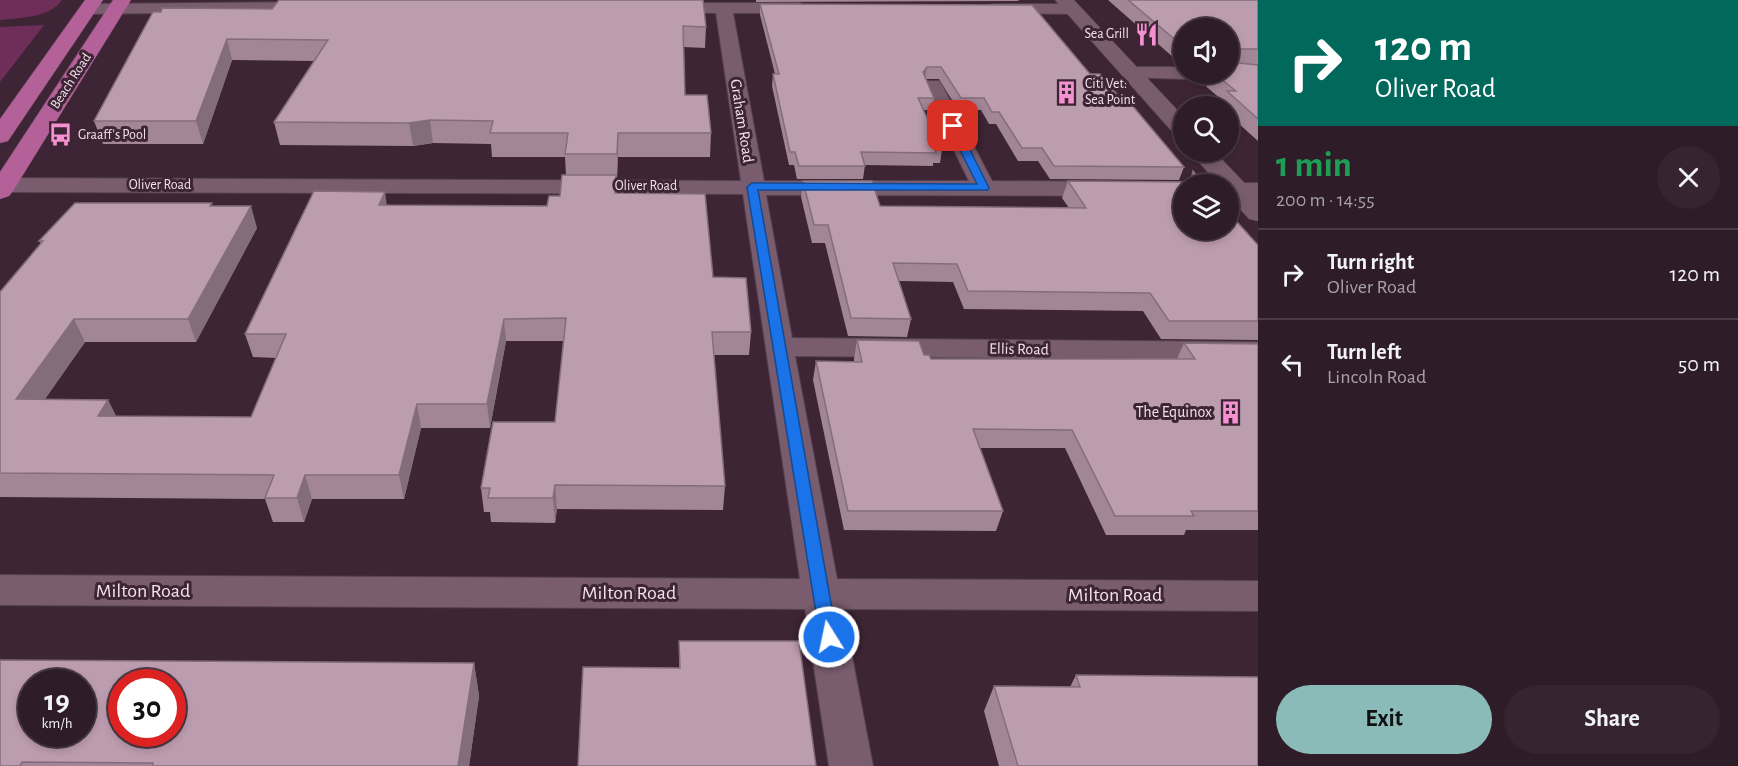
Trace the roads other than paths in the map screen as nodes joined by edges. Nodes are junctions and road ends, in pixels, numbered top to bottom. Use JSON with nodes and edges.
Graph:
{"nodes":[{"id":1,"x":91,"y":4,"type":"edge"},
{"id":2,"x":120,"y":4,"type":"edge"},
{"id":3,"x":1069,"y":5,"type":"edge"},
{"id":4,"x":327,"y":7,"type":"edge"},
{"id":5,"x":643,"y":8,"type":"edge"},
{"id":6,"x":724,"y":8,"type":"junction"},
{"id":7,"x":819,"y":8,"type":"edge"},
{"id":8,"x":972,"y":9,"type":"edge"},
{"id":9,"x":1131,"y":73,"type":"junction"},
{"id":10,"x":1173,"y":73,"type":"edge"},
{"id":11,"x":932,"y":85,"type":"edge"},
{"id":12,"x":1173,"y":119,"type":"edge"},
{"id":13,"x":0,"y":136,"type":"edge"},
{"id":14,"x":1212,"y":162,"type":"edge"},
{"id":15,"x":1,"y":187,"type":"edge"},
{"id":16,"x":752,"y":187,"type":"junction"},
{"id":17,"x":984,"y":188,"type":"junction"},
{"id":18,"x":1173,"y":189,"type":"edge"},
{"id":19,"x":1241,"y":190,"type":"edge"},
{"id":20,"x":1258,"y":213,"type":"edge"},
{"id":21,"x":780,"y":347,"type":"junction"},
{"id":22,"x":1258,"y":351,"type":"edge"},
{"id":23,"x":0,"y":590,"type":"edge"},
{"id":24,"x":821,"y":595,"type":"junction"},
{"id":25,"x":1258,"y":596,"type":"edge"},
{"id":26,"x":851,"y":766,"type":"edge"}],
"edges":[{"from":1,"to":2,"type":"street"},
{"from":1,"to":13,"type":"main road","name":"Beach Road"},
{"from":2,"to":4,"type":"street"},
{"from":2,"to":15,"type":"main road","name":"Beach Road"},
{"from":3,"to":8,"type":"street"},
{"from":3,"to":9,"type":"main road"},
{"from":5,"to":6,"type":"street"},
{"from":6,"to":7,"type":"street"},
{"from":6,"to":16,"type":"street","name":"Graham Road"},
{"from":9,"to":10,"type":"street"},
{"from":9,"to":12,"type":"main road"},
{"from":11,"to":17,"type":"street"},
{"from":14,"to":19,"type":"main road"},
{"from":15,"to":16,"type":"street","name":"Oliver Road"},
{"from":16,"to":17,"type":"street","name":"Oliver Road"},
{"from":16,"to":21,"type":"street","name":"Graham Road"},
{"from":17,"to":18,"type":"street","name":"Oliver Road"},
{"from":19,"to":20,"type":"main road"},
{"from":21,"to":22,"type":"street","name":"Ellis Road"},
{"from":21,"to":24,"type":"street","name":"Graham Road"},
{"from":23,"to":24,"type":"street","name":"Milton Road"},
{"from":24,"to":25,"type":"street","name":"Milton Road"},
{"from":24,"to":26,"type":"street","name":"Graham Road"}]}
